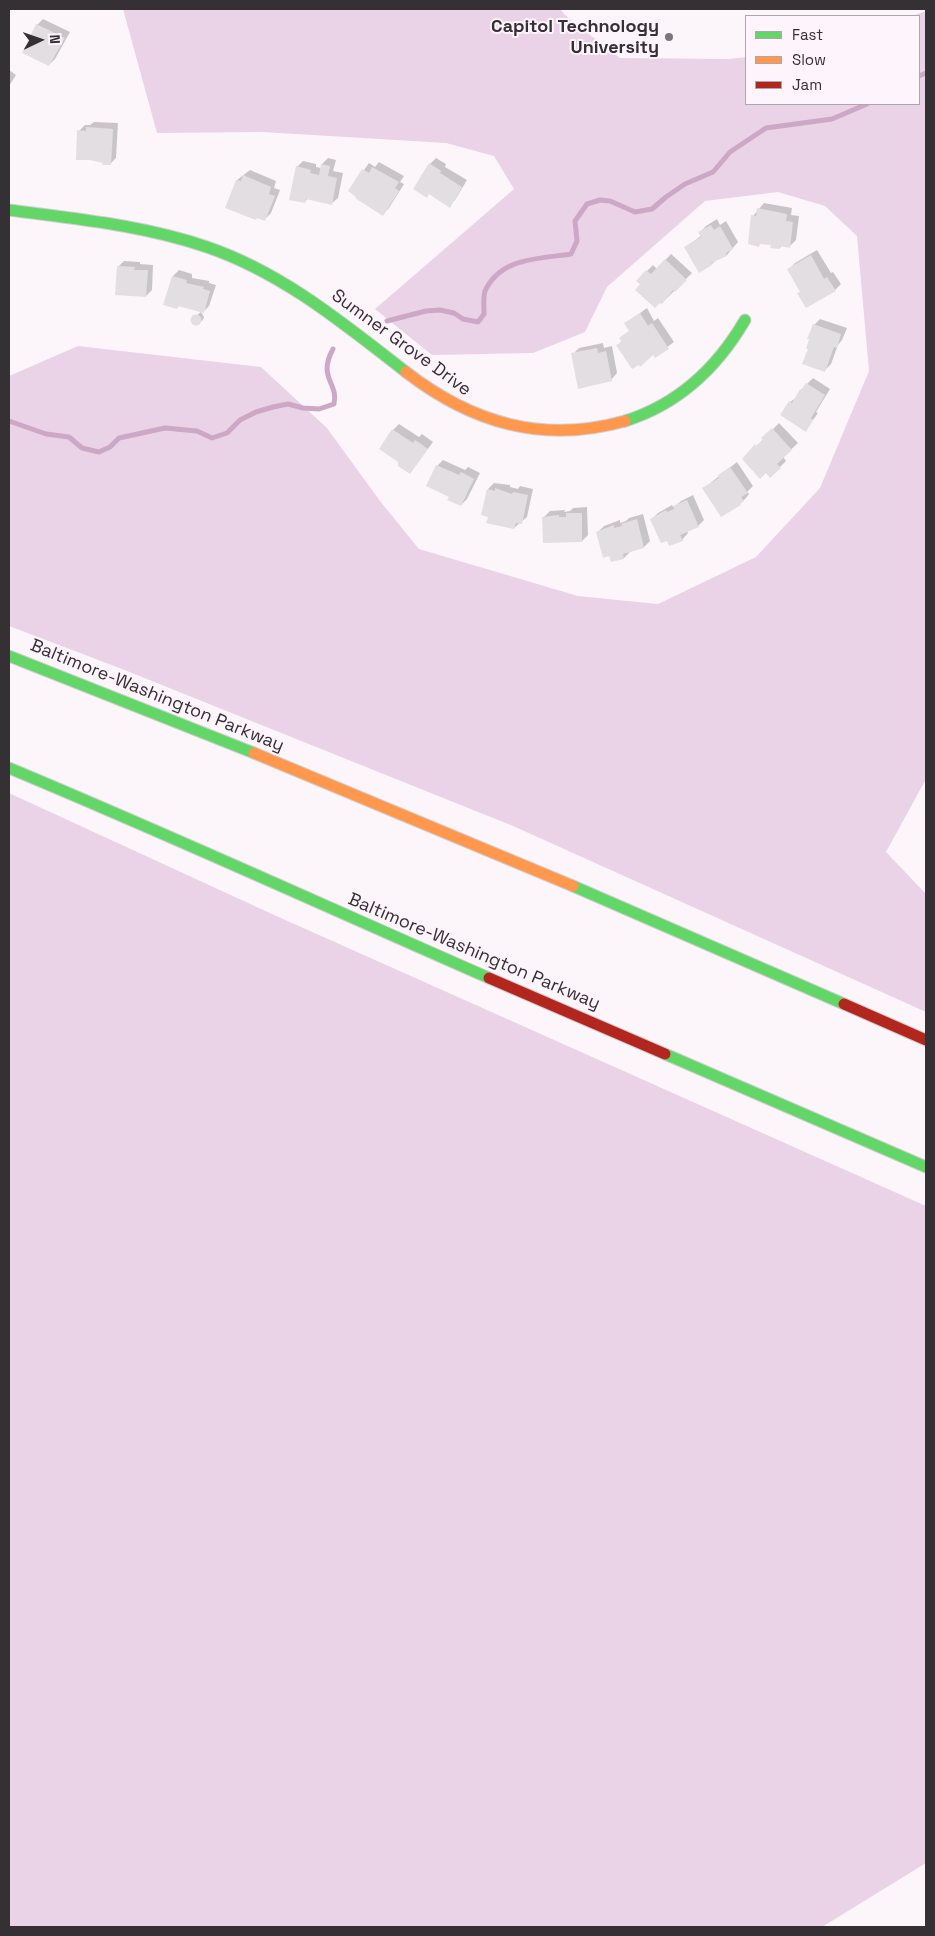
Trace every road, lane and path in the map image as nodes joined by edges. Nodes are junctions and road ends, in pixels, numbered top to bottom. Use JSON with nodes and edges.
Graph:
{"nodes":[{"id":1,"x":9,"y":210,"type":"edge"},
{"id":2,"x":745,"y":320,"type":"dead end"},
{"id":3,"x":9,"y":656,"type":"edge"},
{"id":4,"x":9,"y":768,"type":"edge"},
{"id":5,"x":926,"y":1040,"type":"edge"},
{"id":6,"x":926,"y":1168,"type":"edge"}],
"edges":[{"from":1,"to":2,"type":"main road","name":"Sumner Grove Drive"},
{"from":3,"to":5,"type":"main road","name":"Baltimore-Washington Parkway"},
{"from":4,"to":6,"type":"main road","name":"Baltimore-Washington Parkway"}]}
